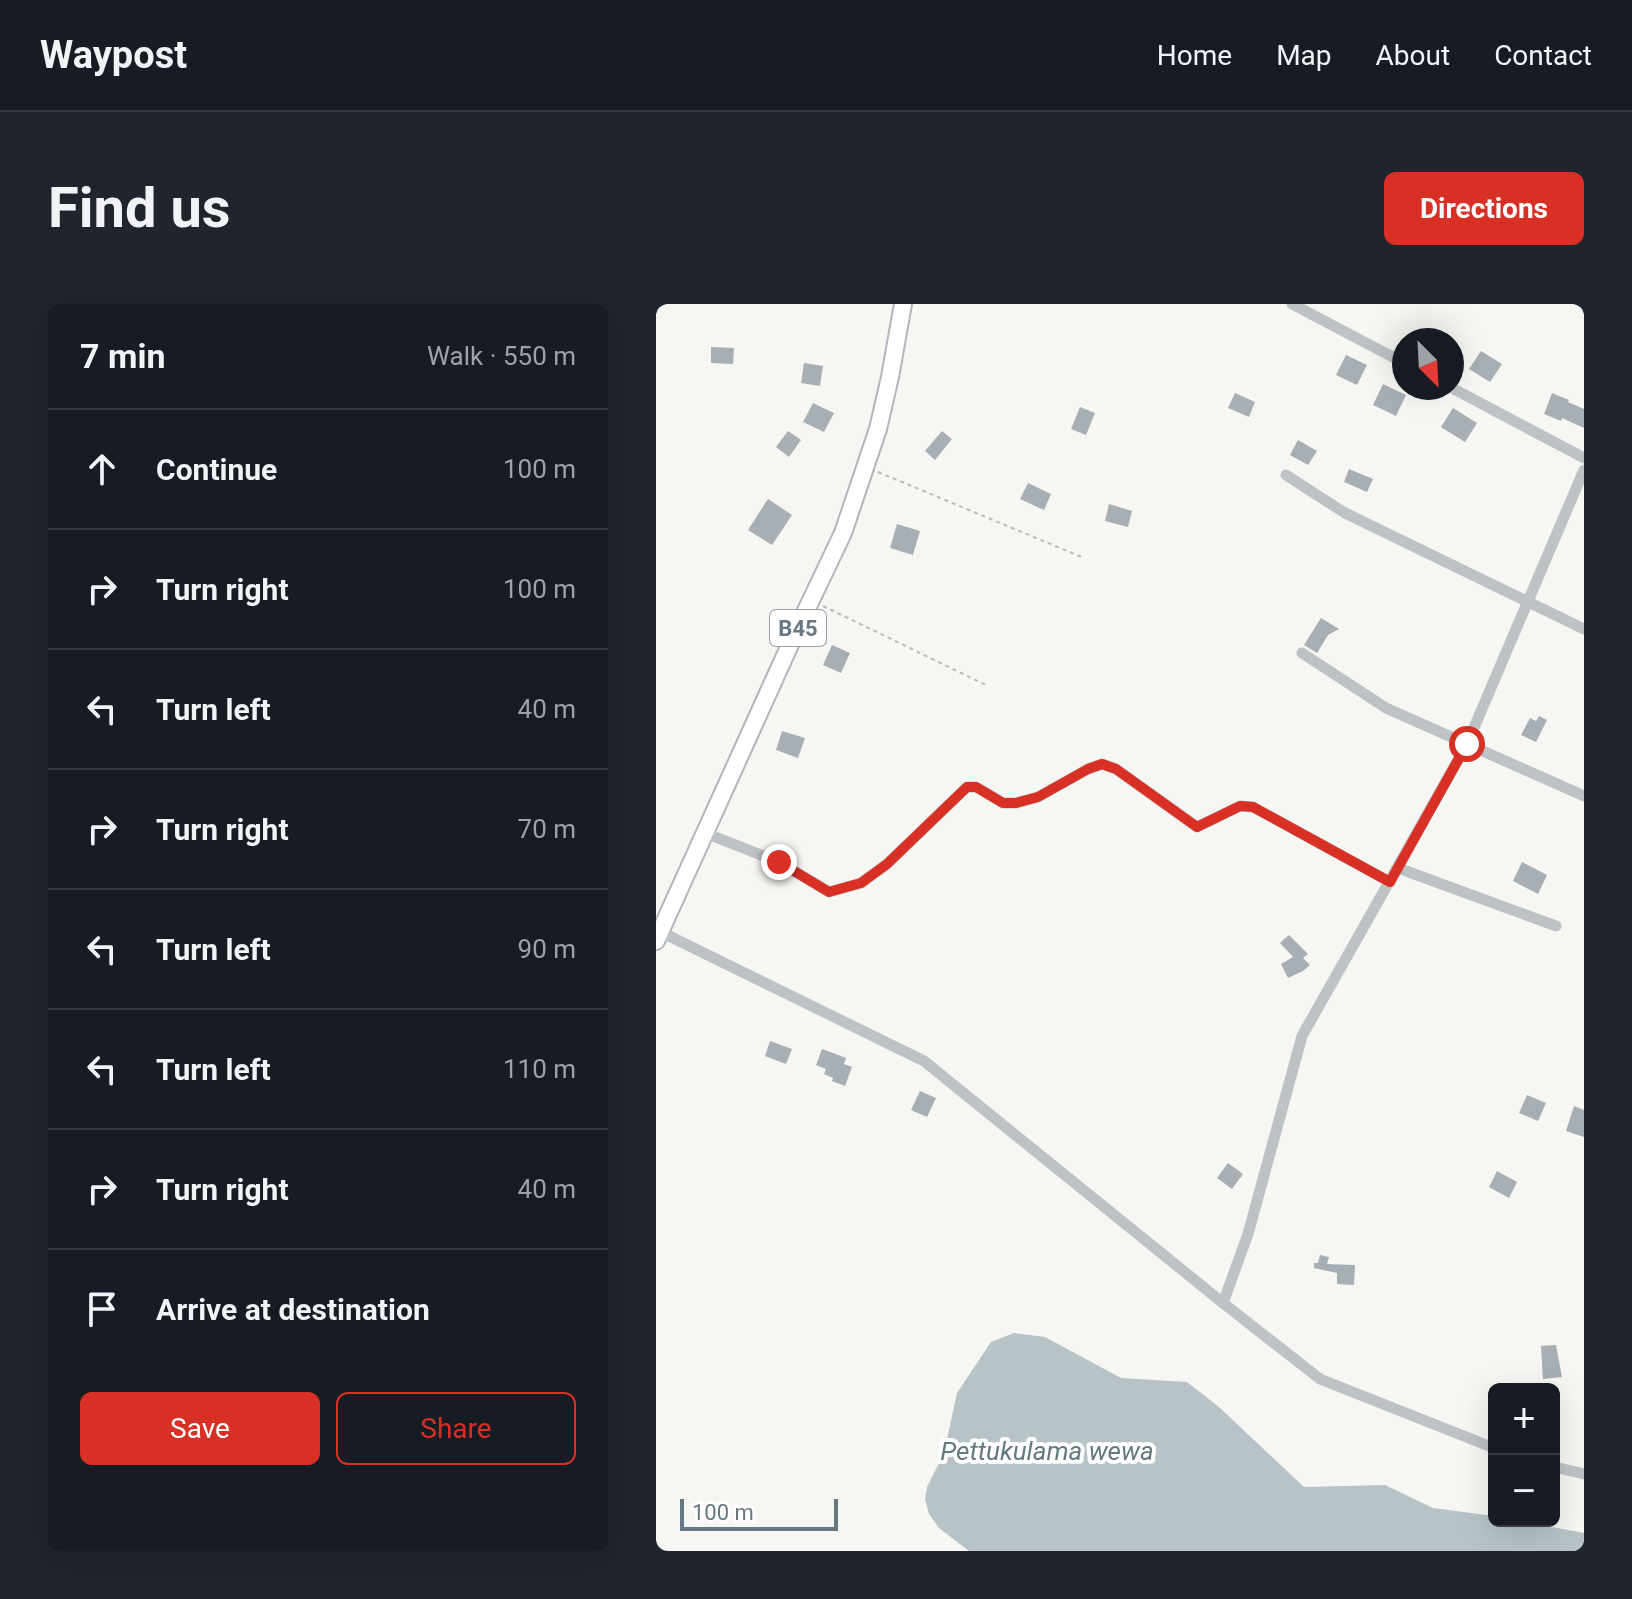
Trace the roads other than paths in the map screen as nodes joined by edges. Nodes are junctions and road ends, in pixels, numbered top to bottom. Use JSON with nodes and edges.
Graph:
{"nodes":[{"id":1,"x":903,"y":304,"type":"edge"},
{"id":2,"x":1292,"y":304,"type":"edge"},
{"id":3,"x":1392,"y":357,"type":"edge"},
{"id":4,"x":1464,"y":394,"type":"edge"},
{"id":5,"x":1584,"y":458,"type":"edge"},
{"id":6,"x":1584,"y":470,"type":"edge"},
{"id":7,"x":1286,"y":475,"type":"dead end"},
{"id":8,"x":1528,"y":603,"type":"junction"},
{"id":9,"x":1584,"y":629,"type":"edge"},
{"id":10,"x":1302,"y":653,"type":"dead end"},
{"id":11,"x":1467,"y":744,"type":"junction"},
{"id":12,"x":1584,"y":796,"type":"edge"},
{"id":13,"x":705,"y":833,"type":"junction"},
{"id":14,"x":1398,"y":868,"type":"junction"},
{"id":15,"x":1390,"y":882,"type":"junction"},
{"id":16,"x":1556,"y":926,"type":"dead end"},
{"id":17,"x":658,"y":936,"type":"edge"},
{"id":18,"x":1223,"y":1303,"type":"junction"},
{"id":19,"x":1488,"y":1446,"type":"edge"},
{"id":20,"x":1560,"y":1468,"type":"edge"},
{"id":21,"x":1584,"y":1474,"type":"edge"}],
"edges":[{"from":1,"to":13,"type":"main road","number":"B45"},
{"from":2,"to":3,"type":"street"},
{"from":4,"to":5,"type":"street"},
{"from":6,"to":8,"type":"street"},
{"from":7,"to":8,"type":"street"},
{"from":8,"to":9,"type":"street"},
{"from":8,"to":11,"type":"street"},
{"from":10,"to":11,"type":"street"},
{"from":11,"to":12,"type":"street"},
{"from":11,"to":14,"type":"street"},
{"from":13,"to":15,"type":"street"},
{"from":13,"to":17,"type":"main road","number":"B45"},
{"from":14,"to":15,"type":"street"},
{"from":14,"to":16,"type":"street"},
{"from":15,"to":18,"type":"street"},
{"from":17,"to":18,"type":"street"},
{"from":18,"to":19,"type":"street"},
{"from":20,"to":21,"type":"street"}]}
